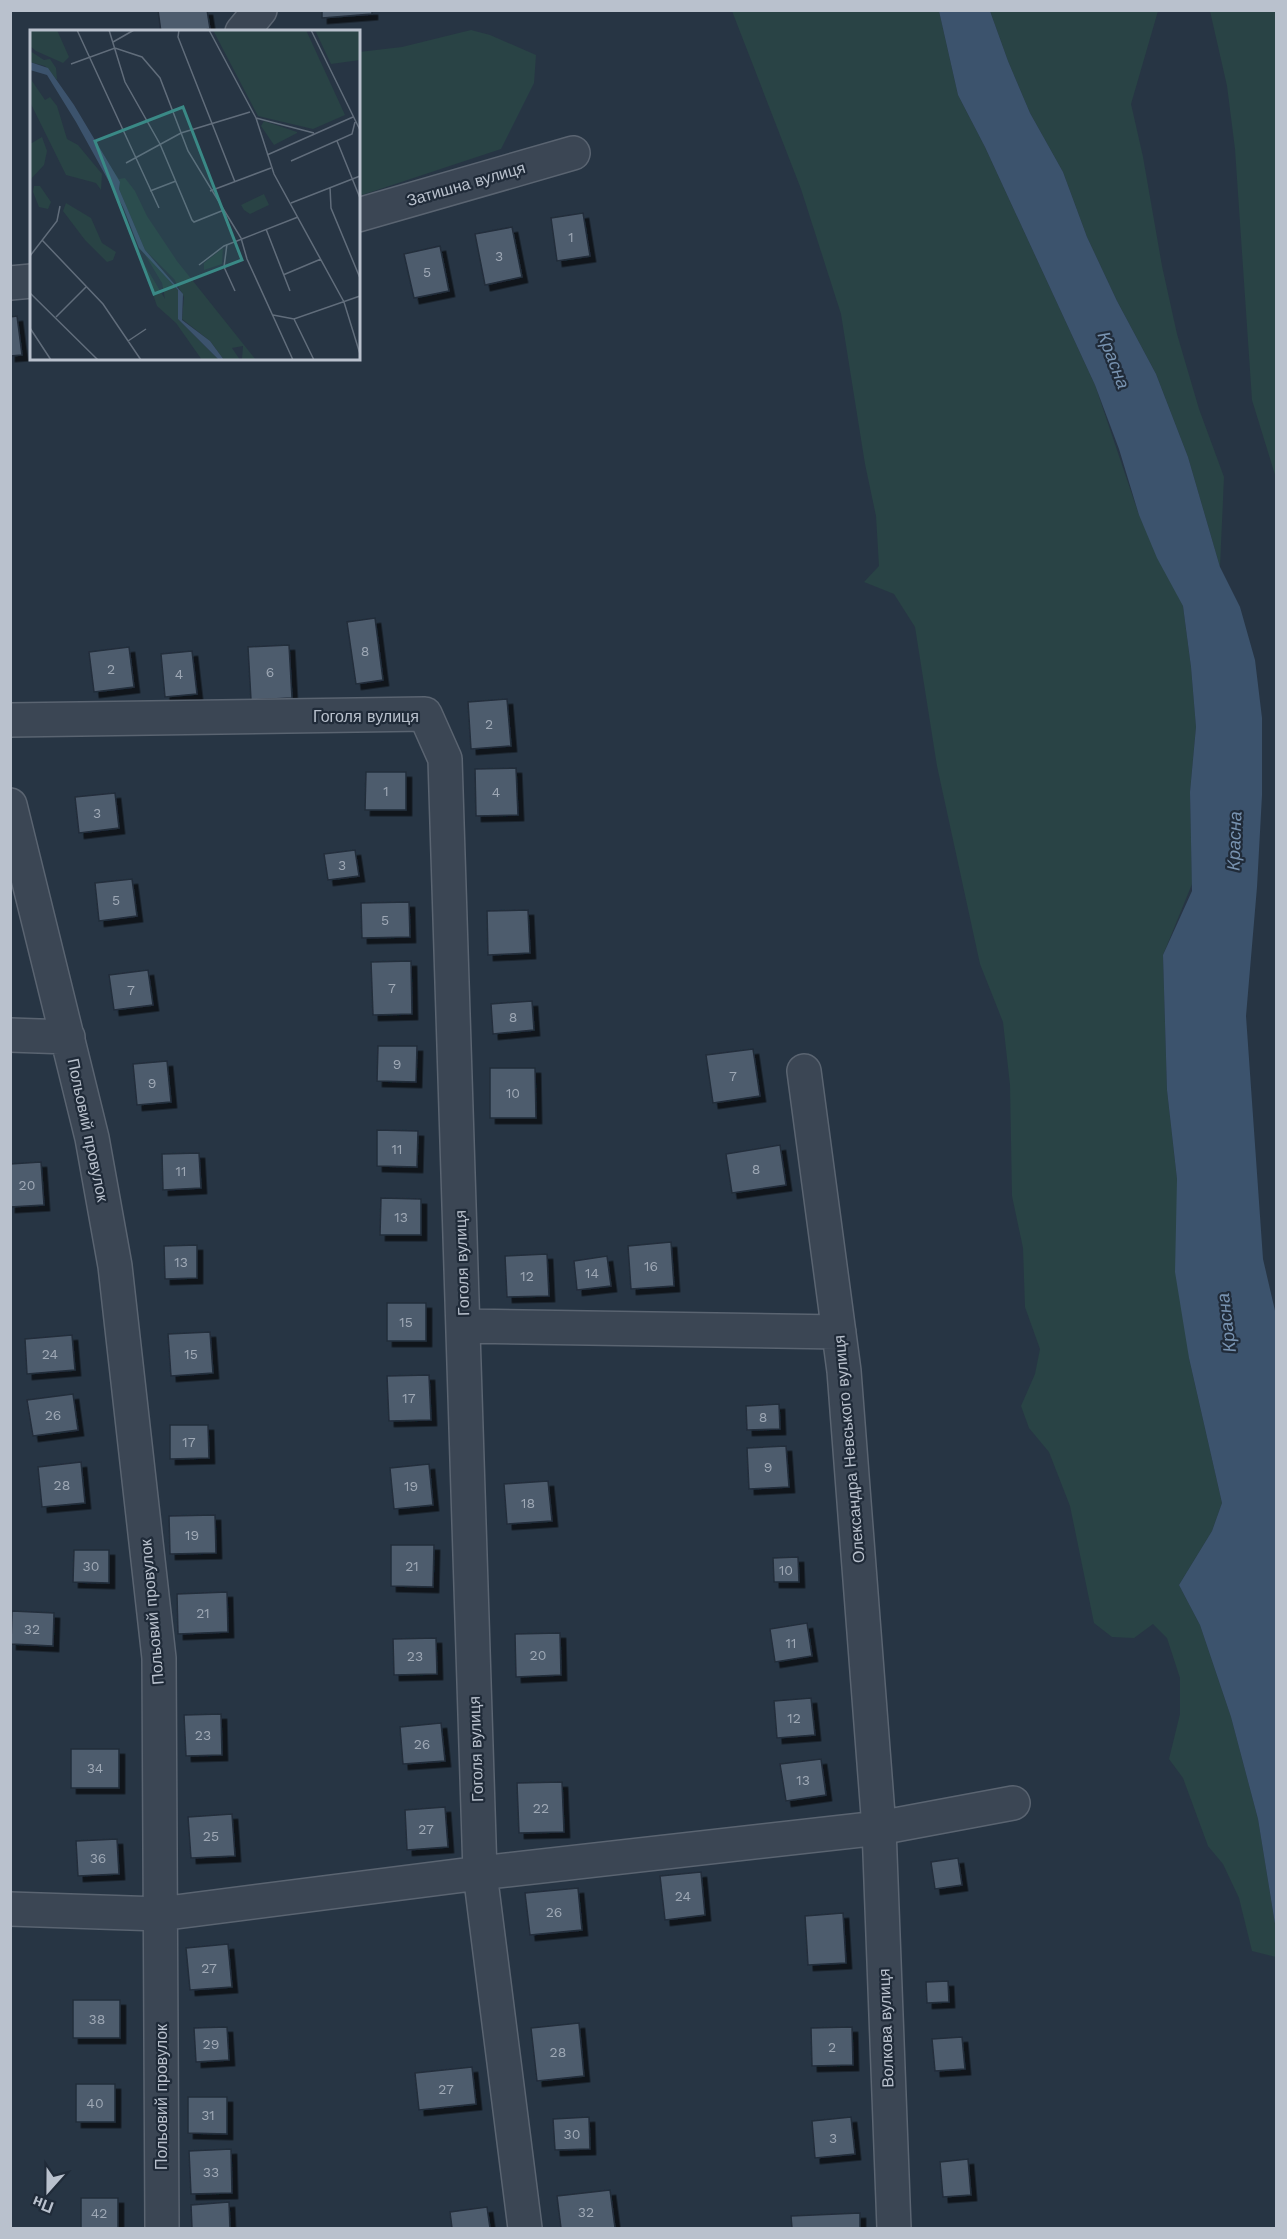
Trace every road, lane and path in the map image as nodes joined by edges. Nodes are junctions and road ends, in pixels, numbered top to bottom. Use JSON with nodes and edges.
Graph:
{"nodes":[{"id":1,"x":260,"y":10,"type":"edge"},
{"id":2,"x":244,"y":30,"type":"edge"},
{"id":3,"x":573,"y":153,"type":"dead end"},
{"id":4,"x":360,"y":214,"type":"edge"},
{"id":5,"x":30,"y":281,"type":"edge"},
{"id":6,"x":10,"y":283,"type":"edge"},
{"id":7,"x":10,"y":720,"type":"edge"},
{"id":8,"x":10,"y":805,"type":"edge"},
{"id":9,"x":10,"y":1035,"type":"edge"},
{"id":10,"x":68,"y":1037,"type":"junction"},
{"id":11,"x":804,"y":1071,"type":"dead end"},
{"id":12,"x":464,"y":1326,"type":"junction"},
{"id":13,"x":839,"y":1332,"type":"junction"},
{"id":14,"x":1013,"y":1803,"type":"dead end"},
{"id":15,"x":879,"y":1828,"type":"junction"},
{"id":16,"x":480,"y":1873,"type":"junction"},
{"id":17,"x":10,"y":1908,"type":"edge"},
{"id":18,"x":160,"y":1914,"type":"junction"},
{"id":19,"x":162,"y":2229,"type":"edge"},
{"id":20,"x":525,"y":2229,"type":"edge"},
{"id":21,"x":894,"y":2229,"type":"edge"}],
"edges":[{"from":1,"to":2,"type":"street"},
{"from":3,"to":4,"type":"street","name":"Затишна вулиця"},
{"from":5,"to":6,"type":"street"},
{"from":7,"to":12,"type":"street","name":"Гоголя вулиця"},
{"from":8,"to":10,"type":"street","name":"Польовий провулок"},
{"from":9,"to":10,"type":"street","name":"Польовий провулок"},
{"from":10,"to":18,"type":"street","name":"Польовий провулок"},
{"from":11,"to":13,"type":"street","name":"Олександра Невського вулиця"},
{"from":12,"to":13,"type":"street"},
{"from":12,"to":16,"type":"street","name":"Гоголя вулиця"},
{"from":13,"to":15,"type":"street","name":"Олександра Невського вулиця"},
{"from":14,"to":15,"type":"street"},
{"from":15,"to":16,"type":"street"},
{"from":15,"to":21,"type":"street","name":"Волкова вулиця"},
{"from":16,"to":18,"type":"street"},
{"from":16,"to":20,"type":"street","name":"Гоголя вулиця"},
{"from":17,"to":18,"type":"street"},
{"from":18,"to":19,"type":"street","name":"Польовий провулок"}]}
